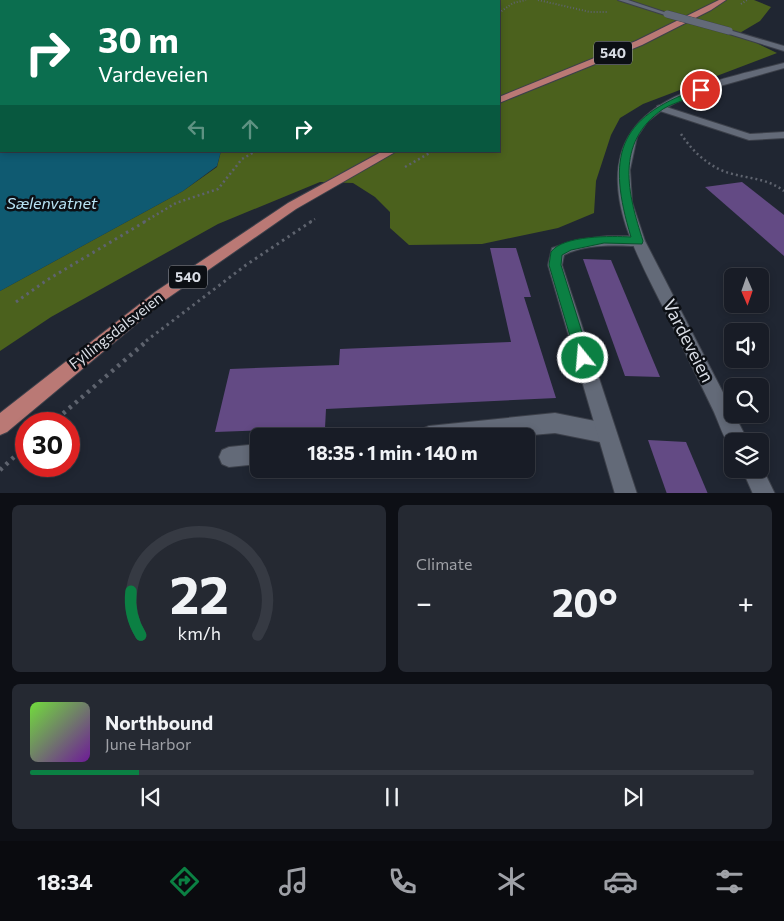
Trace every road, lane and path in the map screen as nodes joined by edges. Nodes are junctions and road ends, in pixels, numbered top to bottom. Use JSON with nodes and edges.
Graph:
{"nodes":[{"id":1,"x":526,"y":0,"type":"edge"},
{"id":2,"x":538,"y":0,"type":"edge"},
{"id":3,"x":621,"y":0,"type":"edge"},
{"id":4,"x":723,"y":0,"type":"edge"},
{"id":5,"x":632,"y":4,"type":"junction"},
{"id":6,"x":500,"y":11,"type":"edge"},
{"id":7,"x":781,"y":38,"type":"dead end"},
{"id":8,"x":764,"y":42,"type":"junction"},
{"id":9,"x":784,"y":49,"type":"edge"},
{"id":10,"x":784,"y":65,"type":"edge"},
{"id":11,"x":500,"y":100,"type":"edge"},
{"id":12,"x":660,"y":108,"type":"junction"},
{"id":13,"x":674,"y":114,"type":"junction"},
{"id":14,"x":784,"y":135,"type":"edge"},
{"id":15,"x":254,"y":152,"type":"edge"},
{"id":16,"x":390,"y":152,"type":"edge"},
{"id":17,"x":431,"y":152,"type":"edge"},
{"id":18,"x":402,"y":168,"type":"dead end"},
{"id":19,"x":784,"y":191,"type":"edge"},
{"id":20,"x":321,"y":216,"type":"dead end"},
{"id":21,"x":638,"y":241,"type":"junction"},
{"id":22,"x":16,"y":302,"type":"dead end"},
{"id":23,"x":64,"y":412,"type":"edge"},
{"id":24,"x":0,"y":425,"type":"edge"},
{"id":25,"x":507,"y":428,"type":"edge"},
{"id":26,"x":605,"y":433,"type":"junction"},
{"id":27,"x":734,"y":433,"type":"edge"},
{"id":28,"x":250,"y":455,"type":"edge"},
{"id":29,"x":15,"y":456,"type":"edge"},
{"id":30,"x":229,"y":457,"type":"dead end"},
{"id":31,"x":0,"y":470,"type":"edge"},
{"id":32,"x":757,"y":478,"type":"edge"},
{"id":33,"x":626,"y":493,"type":"edge"},
{"id":34,"x":764,"y":493,"type":"edge"}],
"edges":[{"from":1,"to":6,"type":"path"},
{"from":2,"to":5,"type":"path"},
{"from":3,"to":5,"type":"main road"},
{"from":4,"to":11,"type":"main road","number":"540"},
{"from":5,"to":8,"type":"main road","bridge":true},
{"from":7,"to":8,"type":"main road"},
{"from":8,"to":9,"type":"main road"},
{"from":10,"to":12,"type":"main road","name":"Vardeveien"},
{"from":12,"to":13,"type":"main road"},
{"from":12,"to":21,"type":"main road","name":"Vardeveien"},
{"from":13,"to":14,"type":"main road"},
{"from":13,"to":19,"type":"path"},
{"from":15,"to":22,"type":"path"},
{"from":16,"to":24,"type":"main road","name":"Fyllingsdalsveien","number":"540"},
{"from":17,"to":18,"type":"path"},
{"from":20,"to":23,"type":"path","name":"Fyllingsdalsveien"},
{"from":21,"to":26,"type":"main road"},
{"from":21,"to":27,"type":"main road","name":"Vardeveien"},
{"from":25,"to":26,"type":"main road"},
{"from":26,"to":33,"type":"main road"},
{"from":28,"to":30,"type":"main road"},
{"from":29,"to":31,"type":"path"},
{"from":32,"to":34,"type":"main road"}]}
